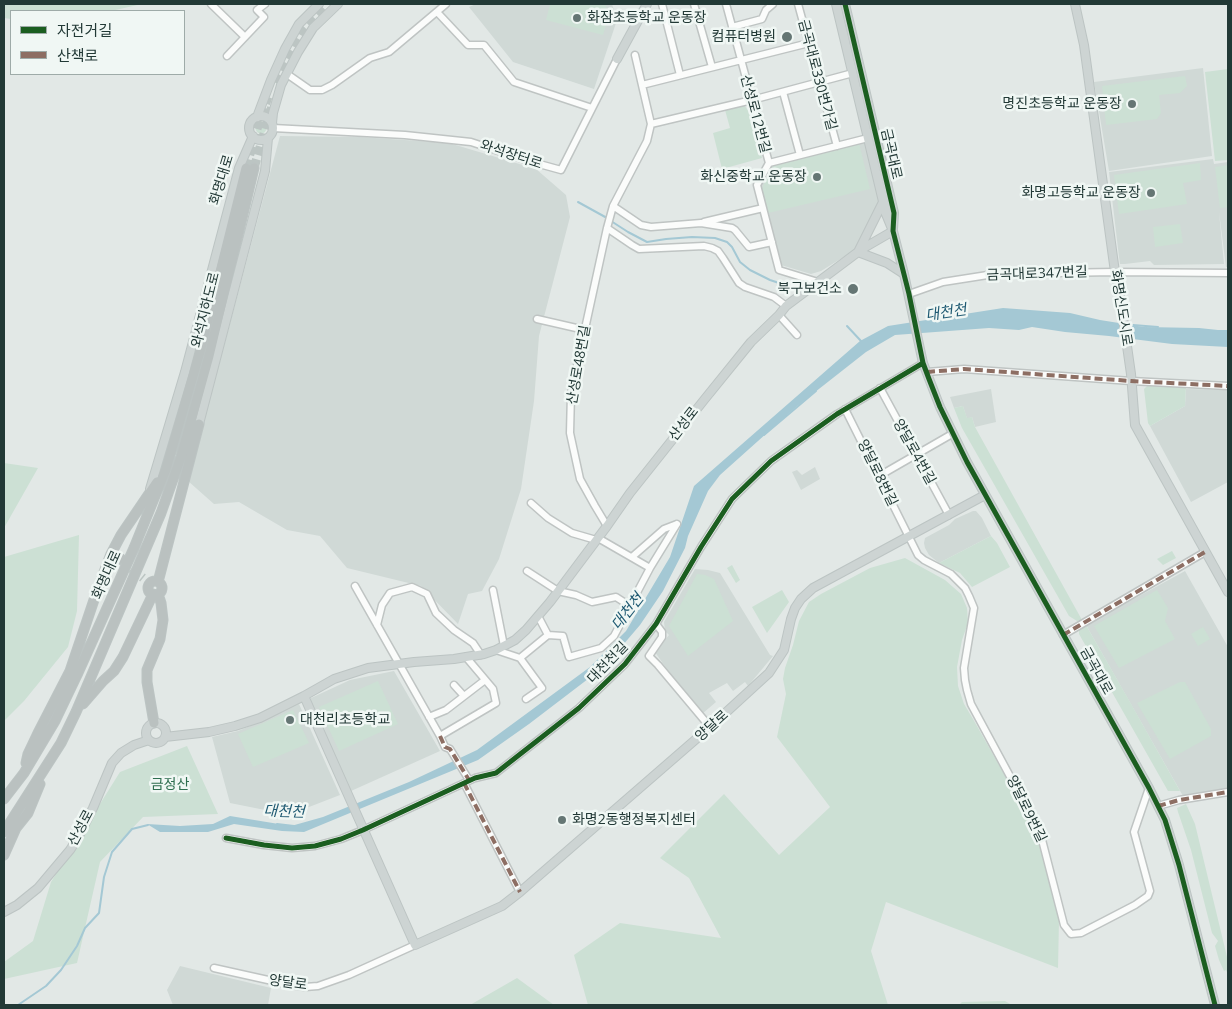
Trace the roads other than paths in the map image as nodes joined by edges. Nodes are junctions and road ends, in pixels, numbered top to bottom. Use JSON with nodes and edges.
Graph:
{"nodes":[{"id":1,"x":212,"y":4,"type":"edge"},
{"id":2,"x":265,"y":4,"type":"edge"},
{"id":3,"x":319,"y":4,"type":"edge"},
{"id":4,"x":338,"y":4,"type":"edge"},
{"id":5,"x":446,"y":4,"type":"edge"},
{"id":6,"x":647,"y":4,"type":"edge"},
{"id":7,"x":662,"y":4,"type":"edge"},
{"id":8,"x":694,"y":4,"type":"edge"},
{"id":9,"x":726,"y":4,"type":"edge"},
{"id":10,"x":760,"y":4,"type":"edge"},
{"id":11,"x":773,"y":4,"type":"edge"},
{"id":12,"x":798,"y":4,"type":"edge"},
{"id":13,"x":836,"y":4,"type":"edge"},
{"id":14,"x":845,"y":4,"type":"edge"},
{"id":15,"x":1076,"y":4,"type":"edge"},
{"id":16,"x":766,"y":10,"type":"junction"},
{"id":17,"x":437,"y":12,"type":"junction"},
{"id":18,"x":732,"y":27,"type":"junction"},
{"id":19,"x":245,"y":37,"type":"junction"},
{"id":20,"x":809,"y":43,"type":"junction"},
{"id":21,"x":635,"y":55,"type":"dead end"},
{"id":22,"x":227,"y":56,"type":"dead end"},
{"id":23,"x":617,"y":59,"type":"joint"},
{"id":24,"x":741,"y":60,"type":"junction"},
{"id":25,"x":712,"y":67,"type":"junction"},
{"id":26,"x":287,"y":74,"type":"junction"},
{"id":27,"x":853,"y":74,"type":"junction"},
{"id":28,"x":680,"y":75,"type":"junction"},
{"id":29,"x":820,"y":82,"type":"junction"},
{"id":30,"x":642,"y":85,"type":"junction"},
{"id":31,"x":783,"y":92,"type":"junction"},
{"id":32,"x":752,"y":100,"type":"junction"},
{"id":33,"x":592,"y":108,"type":"junction"},
{"id":34,"x":257,"y":117,"type":"junction"},
{"id":35,"x":651,"y":124,"type":"junction"},
{"id":36,"x":273,"y":126,"type":"junction"},
{"id":37,"x":252,"y":136,"type":"junction"},
{"id":38,"x":268,"y":138,"type":"junction"},
{"id":39,"x":868,"y":138,"type":"junction"},
{"id":40,"x":837,"y":146,"type":"junction"},
{"id":41,"x":800,"y":155,"type":"junction"},
{"id":42,"x":769,"y":163,"type":"junction"},
{"id":43,"x":883,"y":202,"type":"junction"},
{"id":44,"x":613,"y":206,"type":"junction"},
{"id":45,"x":763,"y":208,"type":"junction"},
{"id":46,"x":701,"y":223,"type":"junction"},
{"id":47,"x":607,"y":228,"type":"junction"},
{"id":48,"x":893,"y":231,"type":"junction"},
{"id":49,"x":772,"y":242,"type":"junction"},
{"id":50,"x":858,"y":252,"type":"junction"},
{"id":51,"x":1115,"y":272,"type":"junction"},
{"id":52,"x":1228,"y":273,"type":"edge"},
{"id":53,"x":904,"y":274,"type":"junction"},
{"id":54,"x":818,"y":282,"type":"junction"},
{"id":55,"x":909,"y":294,"type":"junction"},
{"id":56,"x":786,"y":306,"type":"junction"},
{"id":57,"x":779,"y":315,"type":"junction"},
{"id":58,"x":537,"y":319,"type":"dead end"},
{"id":59,"x":585,"y":330,"type":"junction"},
{"id":60,"x":797,"y":335,"type":"dead end"},
{"id":61,"x":201,"y":348,"type":"joint"},
{"id":62,"x":923,"y":362,"type":"junction"},
{"id":63,"x":927,"y":372,"type":"junction"},
{"id":64,"x":1131,"y":377,"type":"junction"},
{"id":65,"x":1228,"y":386,"type":"edge"},
{"id":66,"x":880,"y":388,"type":"junction"},
{"id":67,"x":846,"y":409,"type":"junction"},
{"id":68,"x":199,"y":424,"type":"junction"},
{"id":69,"x":952,"y":434,"type":"junction"},
{"id":70,"x":916,"y":455,"type":"junction"},
{"id":71,"x":181,"y":457,"type":"junction"},
{"id":72,"x":166,"y":470,"type":"junction"},
{"id":73,"x":879,"y":476,"type":"junction"},
{"id":74,"x":149,"y":494,"type":"junction"},
{"id":75,"x":985,"y":495,"type":"junction"},
{"id":76,"x":531,"y":503,"type":"dead end"},
{"id":77,"x":949,"y":515,"type":"junction"},
{"id":78,"x":607,"y":526,"type":"junction"},
{"id":79,"x":908,"y":536,"type":"junction"},
{"id":80,"x":597,"y":539,"type":"junction"},
{"id":81,"x":1205,"y":552,"type":"junction"},
{"id":82,"x":111,"y":554,"type":"junction"},
{"id":83,"x":632,"y":557,"type":"junction"},
{"id":84,"x":121,"y":560,"type":"tunnel mouth"},
{"id":85,"x":650,"y":568,"type":"junction"},
{"id":86,"x":526,"y":571,"type":"dead end"},
{"id":87,"x":355,"y":586,"type":"dead end"},
{"id":88,"x":493,"y":590,"type":"dead end"},
{"id":89,"x":558,"y":591,"type":"junction"},
{"id":90,"x":1228,"y":592,"type":"edge"},
{"id":91,"x":156,"y":594,"type":"junction"},
{"id":92,"x":630,"y":606,"type":"junction"},
{"id":93,"x":162,"y":609,"type":"junction"},
{"id":94,"x":145,"y":613,"type":"junction"},
{"id":95,"x":538,"y":616,"type":"junction"},
{"id":96,"x":656,"y":624,"type":"junction"},
{"id":97,"x":377,"y":625,"type":"junction"},
{"id":98,"x":548,"y":635,"type":"junction"},
{"id":99,"x":1064,"y":635,"type":"junction"},
{"id":100,"x":504,"y":646,"type":"junction"},
{"id":101,"x":639,"y":646,"type":"junction"},
{"id":102,"x":496,"y":650,"type":"junction"},
{"id":103,"x":481,"y":655,"type":"junction"},
{"id":104,"x":649,"y":656,"type":"junction"},
{"id":105,"x":466,"y":657,"type":"junction"},
{"id":106,"x":520,"y":658,"type":"junction"},
{"id":107,"x":400,"y":664,"type":"junction"},
{"id":108,"x":485,"y":680,"type":"junction"},
{"id":109,"x":454,"y":685,"type":"dead end"},
{"id":110,"x":304,"y":696,"type":"junction"},
{"id":111,"x":464,"y":696,"type":"junction"},
{"id":112,"x":526,"y":698,"type":"dead end"},
{"id":113,"x":76,"y":712,"type":"junction"},
{"id":114,"x":429,"y":717,"type":"junction"},
{"id":115,"x":154,"y":723,"type":"junction"},
{"id":116,"x":710,"y":727,"type":"junction"},
{"id":117,"x":165,"y":736,"type":"junction"},
{"id":118,"x":440,"y":736,"type":"junction"},
{"id":119,"x":149,"y":740,"type":"junction"},
{"id":120,"x":45,"y":769,"type":"junction"},
{"id":121,"x":24,"y":773,"type":"junction"},
{"id":122,"x":466,"y":780,"type":"junction"},
{"id":123,"x":12,"y":788,"type":"junction"},
{"id":124,"x":1149,"y":788,"type":"junction"},
{"id":125,"x":1228,"y":792,"type":"edge"},
{"id":126,"x":4,"y":794,"type":"edge"},
{"id":127,"x":4,"y":799,"type":"edge"},
{"id":128,"x":1156,"y":803,"type":"junction"},
{"id":129,"x":1142,"y":804,"type":"junction"},
{"id":130,"x":362,"y":827,"type":"junction"},
{"id":131,"x":4,"y":832,"type":"edge"},
{"id":132,"x":226,"y":838,"type":"dead end"},
{"id":133,"x":4,"y":855,"type":"edge"},
{"id":134,"x":520,"y":892,"type":"junction"},
{"id":135,"x":4,"y":912,"type":"edge"},
{"id":136,"x":414,"y":945,"type":"junction"},
{"id":137,"x":214,"y":968,"type":"dead end"},
{"id":138,"x":1215,"y":1005,"type":"edge"}],
"edges":[{"from":1,"to":19,"type":"street"},
{"from":2,"to":19,"type":"street"},
{"from":3,"to":34,"type":"main road"},
{"from":4,"to":26,"type":"main road"},
{"from":5,"to":17,"type":"street"},
{"from":6,"to":23,"type":"main road","name":"와석장터로"},
{"from":7,"to":28,"type":"street"},
{"from":8,"to":25,"type":"street"},
{"from":9,"to":18,"type":"street","name":"산성로12번길"},
{"from":10,"to":16,"type":"street"},
{"from":11,"to":16,"type":"street"},
{"from":12,"to":20,"type":"street","name":"금곡대로330번가길"},
{"from":13,"to":27,"type":"main road","name":"금곡대로"},
{"from":14,"to":48,"type":"main road","name":"금곡대로"},
{"from":15,"to":51,"type":"main road","name":"화명신도시로"},
{"from":16,"to":18,"type":"street"},
{"from":17,"to":26,"type":"street"},
{"from":17,"to":33,"type":"street"},
{"from":18,"to":24,"type":"street","name":"산성로12번길"},
{"from":19,"to":22,"type":"street"},
{"from":20,"to":24,"type":"street"},
{"from":20,"to":29,"type":"street","name":"금곡대로330번가길"},
{"from":21,"to":30,"type":"street"},
{"from":23,"to":33,"type":"street","name":"와석장터로"},
{"from":24,"to":25,"type":"street"},
{"from":24,"to":32,"type":"street","name":"산성로12번길"},
{"from":25,"to":28,"type":"street"},
{"from":26,"to":36,"type":"main road"},
{"from":27,"to":29,"type":"street"},
{"from":27,"to":39,"type":"main road","name":"금곡대로"},
{"from":28,"to":30,"type":"street"},
{"from":29,"to":31,"type":"street"},
{"from":29,"to":40,"type":"street","name":"금곡대로330번가길"},
{"from":30,"to":35,"type":"street"},
{"from":31,"to":32,"type":"street"},
{"from":31,"to":41,"type":"street"},
{"from":32,"to":35,"type":"street"},
{"from":32,"to":42,"type":"street","name":"산성로12번길"},
{"from":33,"to":36,"type":"street","name":"와석장터로"},
{"from":34,"to":36,"type":"main road"},
{"from":34,"to":37,"type":"main road"},
{"from":35,"to":44,"type":"street","name":"산성로48번길"},
{"from":36,"to":38,"type":"main road"},
{"from":37,"to":38,"type":"main road"},
{"from":37,"to":74,"type":"main road","name":"화명대로"},
{"from":38,"to":68,"type":"main road"},
{"from":39,"to":40,"type":"street","name":"금곡대로330번가길"},
{"from":39,"to":43,"type":"main road","name":"금곡대로"},
{"from":40,"to":41,"type":"street","name":"금곡대로330번가길"},
{"from":41,"to":42,"type":"street","name":"금곡대로330번가길"},
{"from":42,"to":45,"type":"street","name":"산성로12번길"},
{"from":43,"to":48,"type":"main road","name":"금곡대로"},
{"from":43,"to":50,"type":"main road"},
{"from":44,"to":46,"type":"street"},
{"from":44,"to":47,"type":"street","name":"산성로48번길"},
{"from":45,"to":46,"type":"street"},
{"from":45,"to":49,"type":"street","name":"산성로12번길"},
{"from":46,"to":49,"type":"street"},
{"from":47,"to":56,"type":"street"},
{"from":47,"to":59,"type":"street","name":"산성로48번길"},
{"from":48,"to":50,"type":"main road","name":"산성로"},
{"from":48,"to":53,"type":"main road","name":"금곡대로"},
{"from":49,"to":54,"type":"street","name":"산성로12번길"},
{"from":50,"to":53,"type":"main road"},
{"from":50,"to":54,"type":"main road","name":"산성로"},
{"from":51,"to":52,"type":"street","name":"금곡대로347번길"},
{"from":51,"to":55,"type":"street","name":"금곡대로347번길"},
{"from":51,"to":64,"type":"main road","name":"화명신도시로"},
{"from":53,"to":55,"type":"main road","name":"금곡대로"},
{"from":54,"to":56,"type":"main road","name":"산성로"},
{"from":55,"to":62,"type":"main road","name":"금곡대로"},
{"from":56,"to":57,"type":"main road","name":"산성로"},
{"from":57,"to":60,"type":"street"},
{"from":57,"to":78,"type":"main road","name":"산성로"},
{"from":58,"to":59,"type":"street"},
{"from":59,"to":78,"type":"street","name":"산성로48번길"},
{"from":61,"to":71,"type":"highway","name":"와석지하도로"},
{"from":61,"to":72,"type":"highway","name":"화명대로"},
{"from":62,"to":63,"type":"main road","name":"금곡대로"},
{"from":62,"to":66,"type":"street","name":"대천천길"},
{"from":63,"to":64,"type":"street"},
{"from":63,"to":69,"type":"main road","name":"금곡대로"},
{"from":64,"to":65,"type":"street"},
{"from":64,"to":81,"type":"main road","name":"화명신도시로"},
{"from":66,"to":67,"type":"street","name":"대천천길"},
{"from":66,"to":70,"type":"street","name":"양달로4번길"},
{"from":67,"to":73,"type":"street","name":"양달로8번길"},
{"from":67,"to":96,"type":"street","name":"대천천길"},
{"from":68,"to":71,"type":"highway"},
{"from":68,"to":91,"type":"highway"},
{"from":69,"to":70,"type":"street"},
{"from":69,"to":75,"type":"main road","name":"금곡대로"},
{"from":70,"to":73,"type":"street"},
{"from":70,"to":77,"type":"street","name":"양달로4번길"},
{"from":71,"to":113,"type":"highway","name":"화명대로"},
{"from":72,"to":74,"type":"highway"},
{"from":72,"to":121,"type":"highway","name":"화명대로"},
{"from":73,"to":79,"type":"street","name":"양달로8번길"},
{"from":74,"to":82,"type":"highway"},
{"from":75,"to":77,"type":"main road","name":"양달로"},
{"from":75,"to":99,"type":"main road","name":"금곡대로"},
{"from":76,"to":80,"type":"street"},
{"from":77,"to":79,"type":"main road","name":"양달로"},
{"from":78,"to":80,"type":"main road","name":"산성로"},
{"from":79,"to":116,"type":"main road","name":"양달로"},
{"from":79,"to":129,"type":"street","name":"양달로9번길"},
{"from":80,"to":83,"type":"street"},
{"from":80,"to":89,"type":"main road","name":"산성로"},
{"from":81,"to":90,"type":"main road","name":"화명신도시로"},
{"from":81,"to":99,"type":"street"},
{"from":82,"to":84,"type":"highway"},
{"from":82,"to":121,"type":"highway"},
{"from":83,"to":85,"type":"street"},
{"from":83,"to":85,"type":"street"},
{"from":85,"to":92,"type":"street"},
{"from":86,"to":89,"type":"street"},
{"from":87,"to":97,"type":"street"},
{"from":88,"to":100,"type":"street"},
{"from":89,"to":92,"type":"street"},
{"from":89,"to":95,"type":"main road","name":"산성로"},
{"from":91,"to":93,"type":"highway"},
{"from":91,"to":94,"type":"highway"},
{"from":92,"to":98,"type":"street"},
{"from":93,"to":94,"type":"highway"},
{"from":93,"to":115,"type":"highway"},
{"from":94,"to":113,"type":"highway"},
{"from":95,"to":98,"type":"street"},
{"from":95,"to":100,"type":"main road","name":"산성로"},
{"from":96,"to":101,"type":"street","name":"대천천길"},
{"from":96,"to":104,"type":"street","name":"대천천길"},
{"from":97,"to":103,"type":"street"},
{"from":97,"to":107,"type":"street"},
{"from":98,"to":106,"type":"street"},
{"from":99,"to":124,"type":"main road","name":"금곡대로"},
{"from":100,"to":102,"type":"main road","name":"산성로"},
{"from":101,"to":104,"type":"street"},
{"from":101,"to":122,"type":"street","name":"대천천길"},
{"from":102,"to":103,"type":"main road","name":"산성로"},
{"from":102,"to":106,"type":"street"},
{"from":103,"to":105,"type":"main road","name":"산성로"},
{"from":104,"to":116,"type":"street","name":"대천천길"},
{"from":105,"to":107,"type":"main road","name":"산성로"},
{"from":105,"to":108,"type":"street"},
{"from":106,"to":112,"type":"street"},
{"from":107,"to":110,"type":"main road","name":"산성로"},
{"from":107,"to":114,"type":"street"},
{"from":108,"to":111,"type":"street"},
{"from":108,"to":118,"type":"street"},
{"from":109,"to":111,"type":"street"},
{"from":110,"to":117,"type":"main road","name":"산성로"},
{"from":110,"to":130,"type":"main road"},
{"from":111,"to":114,"type":"street"},
{"from":113,"to":120,"type":"highway","name":"화명대로"},
{"from":114,"to":118,"type":"street"},
{"from":115,"to":117,"type":"main road"},
{"from":115,"to":119,"type":"main road"},
{"from":116,"to":134,"type":"main road","name":"양달로"},
{"from":117,"to":119,"type":"main road"},
{"from":118,"to":122,"type":"street"},
{"from":119,"to":135,"type":"main road","name":"산성로"},
{"from":120,"to":131,"type":"highway","name":"화명대로"},
{"from":120,"to":133,"type":"highway"},
{"from":121,"to":123,"type":"highway","name":"화명대로"},
{"from":122,"to":130,"type":"street","name":"대천천길"},
{"from":122,"to":134,"type":"street"},
{"from":123,"to":126,"type":"highway"},
{"from":123,"to":127,"type":"highway","name":"화명대로"},
{"from":124,"to":128,"type":"main road","name":"금곡대로"},
{"from":124,"to":129,"type":"street","name":"양달로9번길"},
{"from":125,"to":128,"type":"street"},
{"from":128,"to":129,"type":"street"},
{"from":128,"to":138,"type":"main road","name":"금곡대로"},
{"from":130,"to":132,"type":"street","name":"대천천길"},
{"from":130,"to":136,"type":"main road"},
{"from":134,"to":136,"type":"main road","name":"양달로"},
{"from":136,"to":137,"type":"street","name":"양달로"}]}
